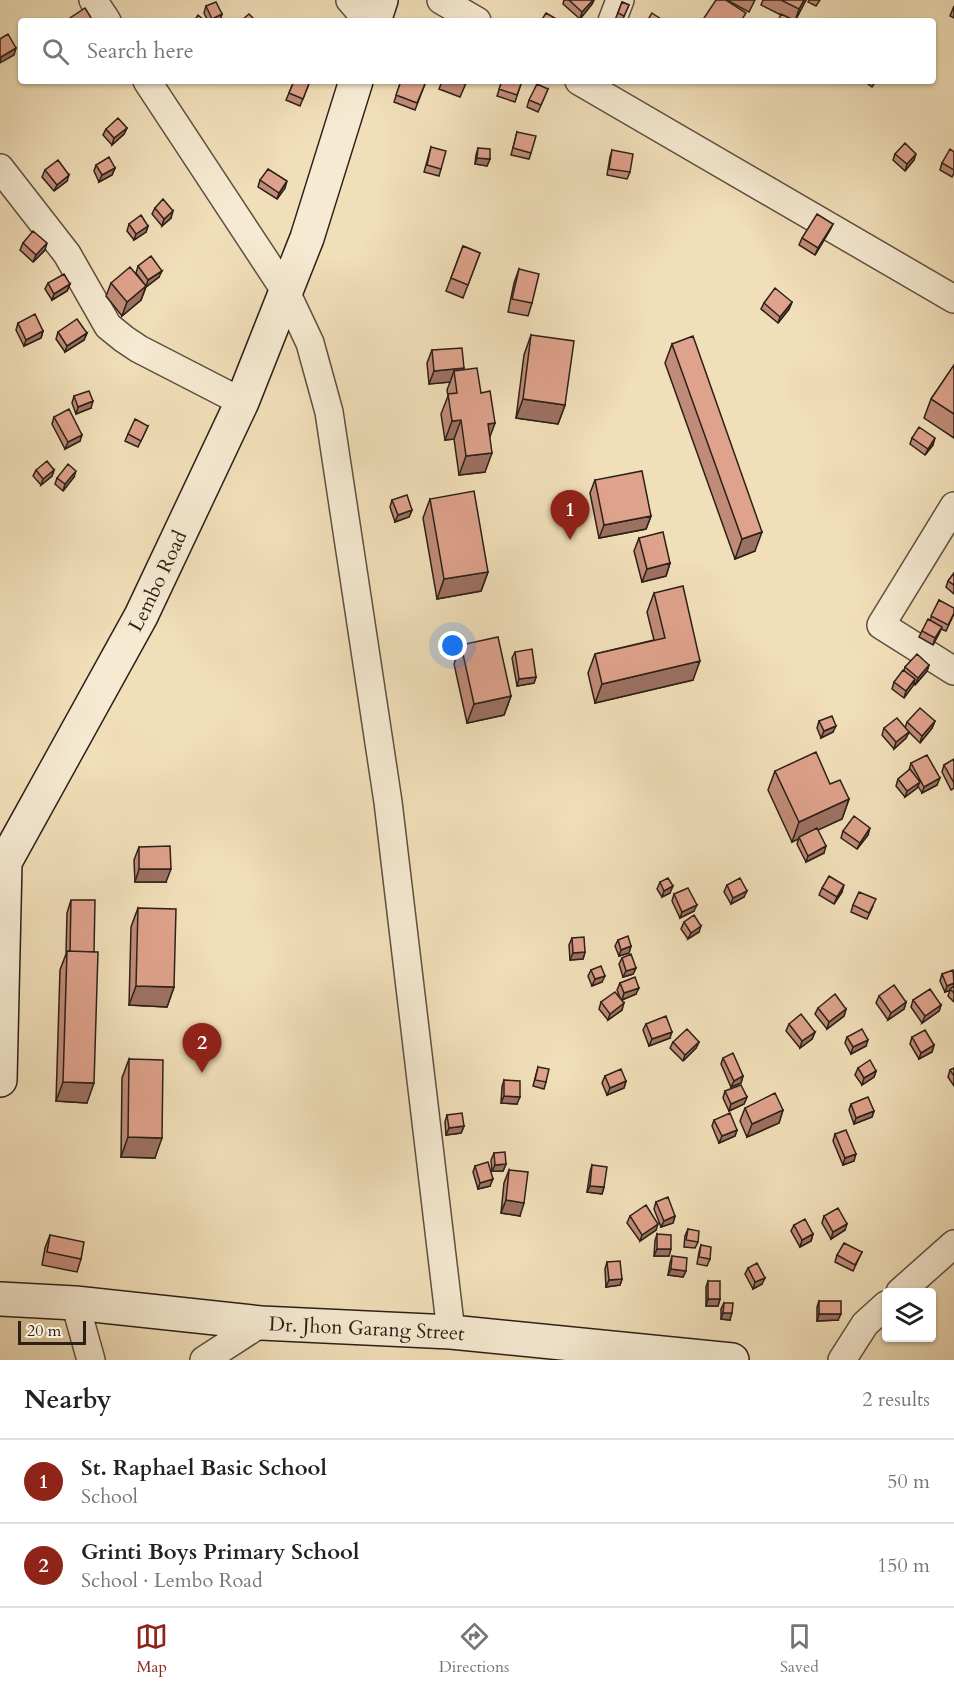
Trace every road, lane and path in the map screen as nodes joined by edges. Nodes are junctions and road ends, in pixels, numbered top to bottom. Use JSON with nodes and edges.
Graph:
{"nodes":[{"id":1,"x":93,"y":0,"type":"edge"},
{"id":2,"x":350,"y":0,"type":"edge"},
{"id":3,"x":381,"y":0,"type":"edge"},
{"id":4,"x":441,"y":0,"type":"edge"},
{"id":5,"x":620,"y":0,"type":"edge"},
{"id":6,"x":105,"y":18,"type":"edge"},
{"id":7,"x":365,"y":18,"type":"edge"},
{"id":8,"x":375,"y":18,"type":"edge"},
{"id":9,"x":472,"y":18,"type":"edge"},
{"id":10,"x":613,"y":18,"type":"edge"},
{"id":11,"x":149,"y":84,"type":"edge"},
{"id":12,"x":355,"y":84,"type":"edge"},
{"id":13,"x":588,"y":84,"type":"edge"},
{"id":14,"x":0,"y":168,"type":"edge"},
{"id":15,"x":286,"y":292,"type":"junction"},
{"id":16,"x":954,"y":299,"type":"edge"},
{"id":17,"x":242,"y":402,"type":"junction"},
{"id":18,"x":954,"y":506,"type":"edge"},
{"id":19,"x":954,"y":671,"type":"edge"},
{"id":20,"x":2,"y":865,"type":"edge"},
{"id":21,"x":0,"y":1080,"type":"edge"},
{"id":22,"x":954,"y":1244,"type":"edge"},
{"id":23,"x":906,"y":1288,"type":"edge"},
{"id":24,"x":0,"y":1299,"type":"edge"},
{"id":25,"x":75,"y":1304,"type":"junction"},
{"id":26,"x":882,"y":1309,"type":"edge"},
{"id":27,"x":261,"y":1323,"type":"junction"},
{"id":28,"x":451,"y":1332,"type":"junction"},
{"id":29,"x":92,"y":1360,"type":"edge"},
{"id":30,"x":204,"y":1360,"type":"edge"},
{"id":31,"x":732,"y":1360,"type":"edge"},
{"id":32,"x":842,"y":1360,"type":"edge"}],
"edges":[{"from":1,"to":6,"type":"street"},
{"from":2,"to":7,"type":"street"},
{"from":3,"to":8,"type":"street"},
{"from":4,"to":9,"type":"street"},
{"from":5,"to":10,"type":"street"},
{"from":11,"to":15,"type":"street"},
{"from":12,"to":15,"type":"street","name":"Lembo Road"},
{"from":13,"to":16,"type":"street"},
{"from":14,"to":17,"type":"street"},
{"from":15,"to":17,"type":"street","name":"Lembo Road"},
{"from":15,"to":28,"type":"street"},
{"from":17,"to":20,"type":"street","name":"Lembo Road"},
{"from":18,"to":19,"type":"street"},
{"from":20,"to":21,"type":"street","name":"Lembo Road"},
{"from":22,"to":23,"type":"street"},
{"from":24,"to":25,"type":"street","name":"Dr. Jhon Garang Street"},
{"from":25,"to":27,"type":"street","name":"Dr. Jhon Garang Street"},
{"from":25,"to":29,"type":"street"},
{"from":26,"to":32,"type":"street"},
{"from":27,"to":28,"type":"street","name":"Dr. Jhon Garang Street"},
{"from":27,"to":30,"type":"street"},
{"from":28,"to":31,"type":"street","name":"Dr. Jhon Garang Street"}]}
